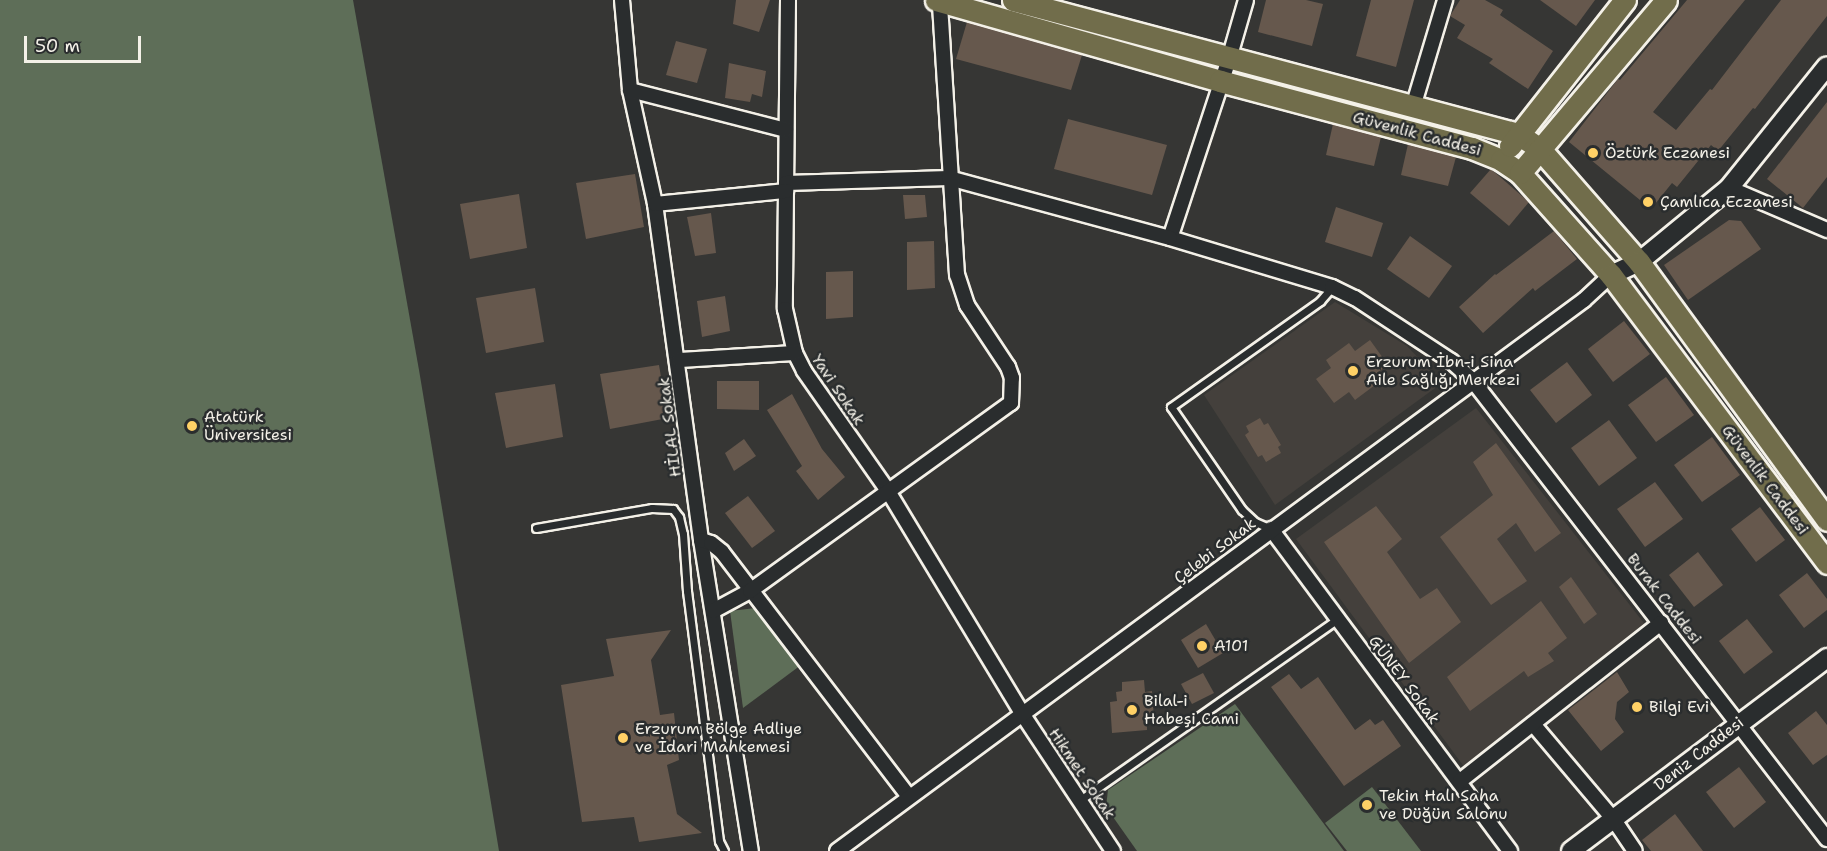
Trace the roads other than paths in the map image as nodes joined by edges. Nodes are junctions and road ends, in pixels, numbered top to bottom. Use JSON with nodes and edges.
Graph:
{"nodes":[{"id":1,"x":622,"y":0,"type":"edge"},
{"id":2,"x":788,"y":0,"type":"edge"},
{"id":3,"x":1013,"y":0,"type":"edge"},
{"id":4,"x":1246,"y":0,"type":"edge"},
{"id":5,"x":1445,"y":0,"type":"edge"},
{"id":6,"x":1625,"y":0,"type":"edge"},
{"id":7,"x":1666,"y":0,"type":"edge"},
{"id":8,"x":938,"y":1,"type":"edge"},
{"id":9,"x":1230,"y":59,"type":"junction"},
{"id":10,"x":1827,"y":66,"type":"edge"},
{"id":11,"x":1220,"y":81,"type":"junction"},
{"id":12,"x":630,"y":90,"type":"junction"},
{"id":13,"x":1413,"y":107,"type":"junction"},
{"id":14,"x":786,"y":130,"type":"junction"},
{"id":15,"x":1518,"y":134,"type":"junction"},
{"id":16,"x":1540,"y":149,"type":"junction"},
{"id":17,"x":1501,"y":160,"type":"junction"},
{"id":18,"x":1520,"y":173,"type":"junction"},
{"id":19,"x":949,"y":178,"type":"junction"},
{"id":20,"x":786,"y":187,"type":"junction"},
{"id":21,"x":1729,"y":188,"type":"junction"},
{"id":22,"x":655,"y":204,"type":"junction"},
{"id":23,"x":1827,"y":230,"type":"edge"},
{"id":24,"x":1170,"y":238,"type":"junction"},
{"id":25,"x":1639,"y":261,"type":"junction"},
{"id":26,"x":1611,"y":275,"type":"junction"},
{"id":27,"x":1332,"y":287,"type":"junction"},
{"id":28,"x":795,"y":353,"type":"junction"},
{"id":29,"x":679,"y":360,"type":"junction"},
{"id":30,"x":1473,"y":381,"type":"junction"},
{"id":31,"x":888,"y":491,"type":"junction"},
{"id":32,"x":1827,"y":520,"type":"edge"},
{"id":33,"x":536,"y":528,"type":"dead end"},
{"id":34,"x":1271,"y":529,"type":"junction"},
{"id":35,"x":701,"y":540,"type":"junction"},
{"id":36,"x":1827,"y":563,"type":"edge"},
{"id":37,"x":750,"y":591,"type":"junction"},
{"id":38,"x":713,"y":611,"type":"junction"},
{"id":39,"x":1338,"y":619,"type":"junction"},
{"id":40,"x":1661,"y":623,"type":"junction"},
{"id":41,"x":1827,"y":658,"type":"edge"},
{"id":42,"x":1023,"y":714,"type":"junction"},
{"id":43,"x":1739,"y":723,"type":"junction"},
{"id":44,"x":1533,"y":724,"type":"junction"},
{"id":45,"x":1460,"y":781,"type":"junction"},
{"id":46,"x":909,"y":797,"type":"junction"},
{"id":47,"x":1080,"y":800,"type":"junction"},
{"id":48,"x":1614,"y":820,"type":"junction"},
{"id":49,"x":1827,"y":839,"type":"edge"},
{"id":50,"x":724,"y":851,"type":"edge"},
{"id":51,"x":752,"y":851,"type":"edge"},
{"id":52,"x":837,"y":851,"type":"edge"},
{"id":53,"x":1113,"y":851,"type":"edge"},
{"id":54,"x":1510,"y":851,"type":"edge"},
{"id":55,"x":1571,"y":851,"type":"edge"},
{"id":56,"x":1635,"y":851,"type":"edge"}],
"edges":[{"from":1,"to":12,"type":"street","name":"HİLAL Sokak"},
{"from":2,"to":14,"type":"street","name":"Yavi Sokak"},
{"from":3,"to":9,"type":"main road","name":"Güvenlik Caddesi"},
{"from":4,"to":9,"type":"street"},
{"from":5,"to":13,"type":"street"},
{"from":6,"to":15,"type":"main road"},
{"from":7,"to":16,"type":"main road"},
{"from":8,"to":11,"type":"main road","name":"Güvenlik Caddesi"},
{"from":8,"to":19,"type":"street"},
{"from":9,"to":11,"type":"street"},
{"from":9,"to":13,"type":"main road","name":"Güvenlik Caddesi"},
{"from":10,"to":21,"type":"street"},
{"from":11,"to":17,"type":"main road","name":"Güvenlik Caddesi"},
{"from":11,"to":24,"type":"street"},
{"from":12,"to":14,"type":"street"},
{"from":12,"to":22,"type":"street","name":"HİLAL Sokak"},
{"from":13,"to":15,"type":"main road","name":"Güvenlik Caddesi"},
{"from":14,"to":20,"type":"street","name":"Yavi Sokak"},
{"from":15,"to":16,"type":"main road","name":"Güvenlik Caddesi"},
{"from":15,"to":17,"type":"main road"},
{"from":16,"to":18,"type":"main road"},
{"from":16,"to":25,"type":"main road","name":"Güvenlik Caddesi"},
{"from":17,"to":18,"type":"main road","name":"Güvenlik Caddesi"},
{"from":18,"to":26,"type":"main road","name":"Güvenlik Caddesi"},
{"from":19,"to":20,"type":"street","name":"Burak Caddesi"},
{"from":19,"to":24,"type":"street","name":"Burak Caddesi"},
{"from":19,"to":31,"type":"street"},
{"from":20,"to":22,"type":"street","name":"Burak Caddesi"},
{"from":20,"to":28,"type":"street","name":"Yavi Sokak"},
{"from":21,"to":23,"type":"street"},
{"from":21,"to":25,"type":"street"},
{"from":22,"to":29,"type":"street","name":"HİLAL Sokak"},
{"from":24,"to":27,"type":"street","name":"Burak Caddesi"},
{"from":25,"to":26,"type":"street"},
{"from":25,"to":32,"type":"main road","name":"Güvenlik Caddesi"},
{"from":26,"to":30,"type":"street","name":"Çelebi Sokak"},
{"from":26,"to":36,"type":"main road","name":"Güvenlik Caddesi"},
{"from":27,"to":30,"type":"street","name":"Burak Caddesi"},
{"from":27,"to":34,"type":"lane"},
{"from":28,"to":29,"type":"street"},
{"from":28,"to":31,"type":"street","name":"Yavi Sokak"},
{"from":29,"to":35,"type":"street","name":"HİLAL Sokak"},
{"from":30,"to":34,"type":"street","name":"Çelebi Sokak"},
{"from":30,"to":40,"type":"street","name":"Burak Caddesi"},
{"from":31,"to":37,"type":"street"},
{"from":31,"to":42,"type":"street","name":"Yavi Sokak"},
{"from":33,"to":50,"type":"lane"},
{"from":34,"to":39,"type":"street","name":"GÜNEY Sokak"},
{"from":34,"to":42,"type":"street","name":"Çelebi Sokak"},
{"from":35,"to":37,"type":"street"},
{"from":35,"to":38,"type":"street","name":"HİLAL Sokak"},
{"from":37,"to":38,"type":"street"},
{"from":37,"to":46,"type":"street"},
{"from":38,"to":51,"type":"street","name":"HİLAL Sokak"},
{"from":39,"to":45,"type":"street","name":"GÜNEY Sokak"},
{"from":39,"to":47,"type":"lane"},
{"from":40,"to":43,"type":"street","name":"Burak Caddesi"},
{"from":40,"to":44,"type":"street"},
{"from":41,"to":43,"type":"street","name":"Deniz Caddesi"},
{"from":42,"to":46,"type":"street","name":"Çelebi Sokak"},
{"from":42,"to":47,"type":"street","name":"Hikmet Sokak"},
{"from":43,"to":48,"type":"street","name":"Deniz Caddesi"},
{"from":43,"to":49,"type":"street","name":"Burak Caddesi"},
{"from":44,"to":45,"type":"street"},
{"from":44,"to":48,"type":"street"},
{"from":45,"to":54,"type":"street","name":"GÜNEY Sokak"},
{"from":46,"to":52,"type":"street","name":"Çelebi Sokak"},
{"from":47,"to":53,"type":"street","name":"Hikmet Sokak"},
{"from":48,"to":55,"type":"street","name":"Deniz Caddesi"},
{"from":48,"to":56,"type":"street"}]}
